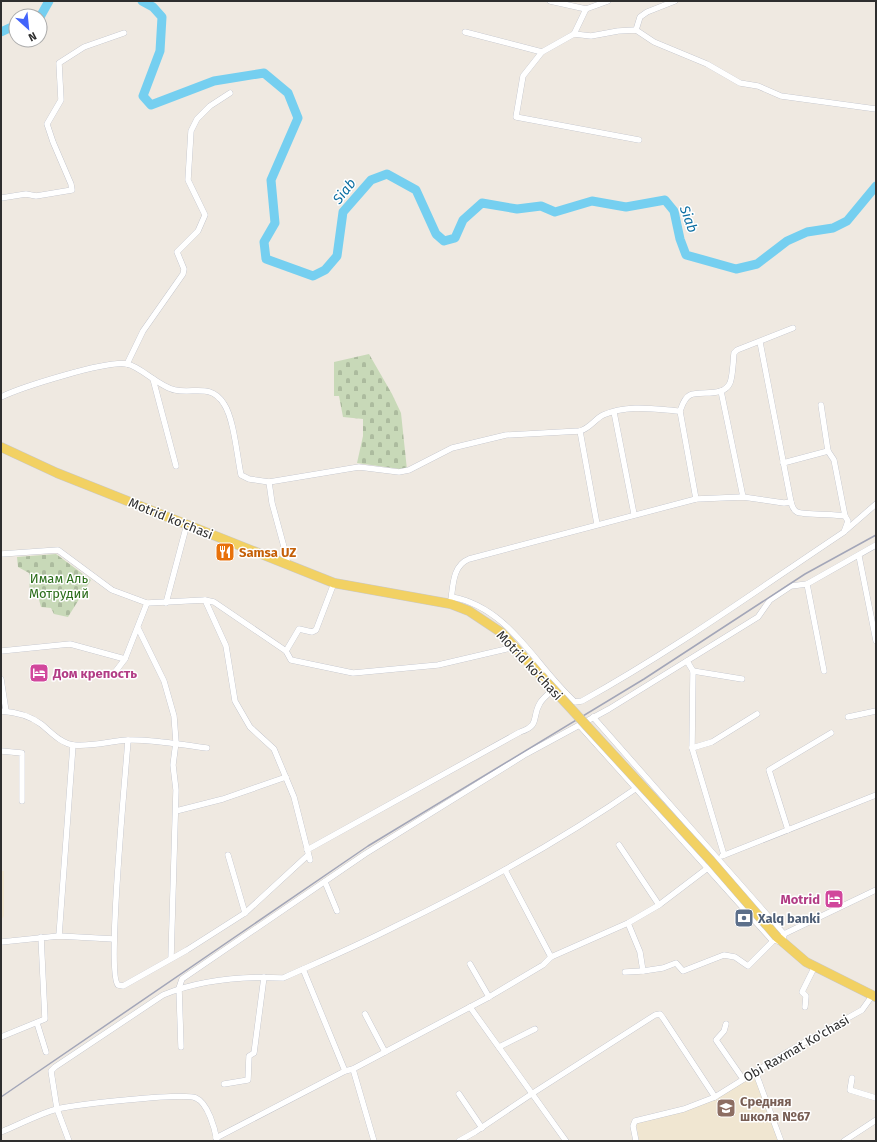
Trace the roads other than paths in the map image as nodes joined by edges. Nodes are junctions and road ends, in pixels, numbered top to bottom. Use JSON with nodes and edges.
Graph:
{"nodes":[{"id":1,"x":550,"y":1,"type":"edge"},
{"id":2,"x":608,"y":1,"type":"edge"},
{"id":3,"x":675,"y":1,"type":"edge"},
{"id":4,"x":586,"y":9,"type":"junction"},
{"id":5,"x":636,"y":30,"type":"junction"},
{"id":6,"x":466,"y":32,"type":"dead end"},
{"id":7,"x":124,"y":33,"type":"dead end"},
{"id":8,"x":574,"y":34,"type":"junction"},
{"id":9,"x":542,"y":52,"type":"junction"},
{"id":10,"x":230,"y":93,"type":"dead end"},
{"id":11,"x":876,"y":109,"type":"edge"},
{"id":12,"x":639,"y":140,"type":"dead end"},
{"id":13,"x":1,"y":198,"type":"edge"},
{"id":14,"x":793,"y":328,"type":"dead end"},
{"id":15,"x":760,"y":342,"type":"junction"},
{"id":16,"x":127,"y":364,"type":"junction"},
{"id":17,"x":153,"y":379,"type":"junction"},
{"id":18,"x":721,"y":391,"type":"junction"},
{"id":19,"x":1,"y":396,"type":"edge"},
{"id":20,"x":821,"y":405,"type":"dead end"},
{"id":21,"x":680,"y":411,"type":"junction"},
{"id":22,"x":614,"y":412,"type":"junction"},
{"id":23,"x":580,"y":431,"type":"junction"},
{"id":24,"x":1,"y":447,"type":"edge"},
{"id":25,"x":828,"y":451,"type":"junction"},
{"id":26,"x":784,"y":463,"type":"junction"},
{"id":27,"x":176,"y":466,"type":"dead end"},
{"id":28,"x":269,"y":482,"type":"junction"},
{"id":29,"x":743,"y":497,"type":"junction"},
{"id":30,"x":696,"y":499,"type":"junction"},
{"id":31,"x":791,"y":502,"type":"junction"},
{"id":32,"x":876,"y":504,"type":"edge"},
{"id":33,"x":634,"y":514,"type":"junction"},
{"id":34,"x":845,"y":516,"type":"junction"},
{"id":35,"x":187,"y":524,"type":"junction"},
{"id":36,"x":597,"y":524,"type":"junction"},
{"id":37,"x":844,"y":532,"type":"junction"},
{"id":38,"x":876,"y":545,"type":"edge"},
{"id":39,"x":1,"y":554,"type":"edge"},
{"id":40,"x":859,"y":556,"type":"junction"},
{"id":41,"x":287,"y":565,"type":"junction"},
{"id":42,"x":334,"y":583,"type":"junction"},
{"id":43,"x":807,"y":584,"type":"junction"},
{"id":44,"x":205,"y":600,"type":"junction"},
{"id":45,"x":451,"y":600,"type":"junction"},
{"id":46,"x":147,"y":603,"type":"junction"},
{"id":47,"x":166,"y":603,"type":"junction"},
{"id":48,"x":138,"y":628,"type":"junction"},
{"id":49,"x":875,"y":630,"type":"edge"},
{"id":50,"x":876,"y":641,"type":"edge"},
{"id":51,"x":515,"y":647,"type":"junction"},
{"id":52,"x":1,"y":651,"type":"edge"},
{"id":53,"x":286,"y":651,"type":"junction"},
{"id":54,"x":126,"y":659,"type":"junction"},
{"id":55,"x":687,"y":661,"type":"junction"},
{"id":56,"x":693,"y":671,"type":"junction"},
{"id":57,"x":824,"y":671,"type":"dead end"},
{"id":58,"x":112,"y":676,"type":"dead end"},
{"id":59,"x":1,"y":679,"type":"edge"},
{"id":60,"x":742,"y":679,"type":"dead end"},
{"id":61,"x":553,"y":689,"type":"junction"},
{"id":62,"x":3,"y":711,"type":"edge"},
{"id":63,"x":876,"y":711,"type":"edge"},
{"id":64,"x":757,"y":714,"type":"dead end"},
{"id":65,"x":593,"y":717,"type":"junction"},
{"id":66,"x":848,"y":717,"type":"dead end"},
{"id":67,"x":579,"y":725,"type":"junction"},
{"id":68,"x":831,"y":733,"type":"dead end"},
{"id":69,"x":128,"y":740,"type":"junction"},
{"id":70,"x":175,"y":744,"type":"junction"},
{"id":71,"x":73,"y":745,"type":"junction"},
{"id":72,"x":207,"y":748,"type":"dead end"},
{"id":73,"x":692,"y":748,"type":"junction"},
{"id":74,"x":1,"y":751,"type":"edge"},
{"id":75,"x":286,"y":777,"type":"junction"},
{"id":76,"x":639,"y":787,"type":"junction"},
{"id":77,"x":876,"y":795,"type":"edge"},
{"id":78,"x":22,"y":802,"type":"dead end"},
{"id":79,"x":176,"y":811,"type":"junction"},
{"id":80,"x":788,"y":830,"type":"junction"},
{"id":81,"x":619,"y":845,"type":"dead end"},
{"id":82,"x":708,"y":848,"type":"junction"},
{"id":83,"x":228,"y":855,"type":"dead end"},
{"id":84,"x":308,"y":855,"type":"junction"},
{"id":85,"x":724,"y":855,"type":"junction"},
{"id":86,"x":696,"y":856,"type":"junction"},
{"id":87,"x":712,"y":863,"type":"junction"},
{"id":88,"x":505,"y":870,"type":"junction"},
{"id":89,"x":325,"y":882,"type":"junction"},
{"id":90,"x":876,"y":890,"type":"edge"},
{"id":91,"x":660,"y":905,"type":"junction"},
{"id":92,"x":336,"y":911,"type":"dead end"},
{"id":93,"x":245,"y":913,"type":"junction"},
{"id":94,"x":628,"y":923,"type":"junction"},
{"id":95,"x":58,"y":936,"type":"junction"},
{"id":96,"x":41,"y":937,"type":"junction"},
{"id":97,"x":114,"y":939,"type":"junction"},
{"id":98,"x":779,"y":939,"type":"junction"},
{"id":99,"x":1,"y":942,"type":"edge"},
{"id":100,"x":551,"y":957,"type":"junction"},
{"id":101,"x":171,"y":958,"type":"junction"},
{"id":102,"x":470,"y":964,"type":"dead end"},
{"id":103,"x":815,"y":966,"type":"junction"},
{"id":104,"x":303,"y":969,"type":"junction"},
{"id":105,"x":643,"y":971,"type":"junction"},
{"id":106,"x":625,"y":972,"type":"dead end"},
{"id":107,"x":264,"y":977,"type":"junction"},
{"id":108,"x":179,"y":988,"type":"junction"},
{"id":109,"x":489,"y":997,"type":"junction"},
{"id":110,"x":874,"y":997,"type":"edge"},
{"id":111,"x":470,"y":1006,"type":"junction"},
{"id":112,"x":805,"y":1007,"type":"dead end"},
{"id":113,"x":365,"y":1014,"type":"dead end"},
{"id":114,"x":37,"y":1023,"type":"junction"},
{"id":115,"x":726,"y":1024,"type":"dead end"},
{"id":116,"x":534,"y":1029,"type":"dead end"},
{"id":117,"x":1,"y":1037,"type":"edge"},
{"id":118,"x":181,"y":1047,"type":"dead end"},
{"id":119,"x":499,"y":1047,"type":"junction"},
{"id":120,"x":46,"y":1052,"type":"dead end"},
{"id":121,"x":385,"y":1052,"type":"junction"},
{"id":122,"x":353,"y":1069,"type":"junction"},
{"id":123,"x":345,"y":1071,"type":"junction"},
{"id":124,"x":755,"y":1071,"type":"junction"},
{"id":125,"x":852,"y":1078,"type":"dead end"},
{"id":126,"x":743,"y":1079,"type":"junction"},
{"id":127,"x":224,"y":1084,"type":"dead end"},
{"id":128,"x":533,"y":1093,"type":"junction"},
{"id":129,"x":459,"y":1094,"type":"dead end"},
{"id":130,"x":715,"y":1097,"type":"junction"},
{"id":131,"x":876,"y":1098,"type":"edge"},
{"id":132,"x":58,"y":1109,"type":"junction"},
{"id":133,"x":876,"y":1120,"type":"edge"},
{"id":134,"x":482,"y":1128,"type":"junction"},
{"id":135,"x":1,"y":1132,"type":"edge"},
{"id":136,"x":854,"y":1138,"type":"edge"},
{"id":137,"x":217,"y":1140,"type":"edge"},
{"id":138,"x":69,"y":1141,"type":"edge"},
{"id":139,"x":374,"y":1141,"type":"edge"},
{"id":140,"x":459,"y":1141,"type":"edge"},
{"id":141,"x":566,"y":1141,"type":"edge"},
{"id":142,"x":636,"y":1141,"type":"edge"},
{"id":143,"x":781,"y":1141,"type":"edge"},
{"id":144,"x":844,"y":1141,"type":"edge"}],
"edges":[{"from":1,"to":4,"type":"street"},
{"from":2,"to":4,"type":"street"},
{"from":3,"to":5,"type":"street"},
{"from":4,"to":8,"type":"street"},
{"from":5,"to":8,"type":"street"},
{"from":5,"to":11,"type":"street"},
{"from":6,"to":9,"type":"street"},
{"from":7,"to":13,"type":"street"},
{"from":8,"to":9,"type":"street"},
{"from":9,"to":12,"type":"street"},
{"from":10,"to":16,"type":"street"},
{"from":14,"to":15,"type":"street"},
{"from":15,"to":18,"type":"street"},
{"from":15,"to":26,"type":"street"},
{"from":16,"to":17,"type":"street"},
{"from":16,"to":19,"type":"street"},
{"from":17,"to":27,"type":"street"},
{"from":17,"to":28,"type":"street"},
{"from":18,"to":21,"type":"street"},
{"from":18,"to":29,"type":"street"},
{"from":20,"to":25,"type":"street"},
{"from":21,"to":22,"type":"street"},
{"from":21,"to":30,"type":"street"},
{"from":22,"to":23,"type":"street"},
{"from":22,"to":33,"type":"street"},
{"from":23,"to":28,"type":"street"},
{"from":23,"to":36,"type":"street"},
{"from":24,"to":35,"type":"main road","name":"Motrid ko'chasi"},
{"from":25,"to":26,"type":"street"},
{"from":25,"to":34,"type":"street"},
{"from":26,"to":31,"type":"street"},
{"from":28,"to":41,"type":"street"},
{"from":29,"to":30,"type":"street"},
{"from":29,"to":31,"type":"street"},
{"from":30,"to":33,"type":"street"},
{"from":31,"to":34,"type":"street"},
{"from":32,"to":37,"type":"street"},
{"from":33,"to":36,"type":"street"},
{"from":34,"to":37,"type":"street"},
{"from":35,"to":41,"type":"main road","name":"Motrid ko'chasi"},
{"from":35,"to":47,"type":"street"},
{"from":36,"to":45,"type":"street"},
{"from":37,"to":45,"type":"street"},
{"from":38,"to":40,"type":"street"},
{"from":39,"to":46,"type":"street"},
{"from":40,"to":43,"type":"street"},
{"from":40,"to":49,"type":"street"},
{"from":41,"to":42,"type":"main road","name":"Motrid ko'chasi"},
{"from":42,"to":45,"type":"main road","name":"Motrid ko'chasi"},
{"from":42,"to":53,"type":"street"},
{"from":43,"to":55,"type":"street"},
{"from":43,"to":57,"type":"street"},
{"from":44,"to":47,"type":"street"},
{"from":44,"to":53,"type":"street"},
{"from":44,"to":75,"type":"street"},
{"from":45,"to":51,"type":"main road","name":"Motrid ko'chasi"},
{"from":46,"to":47,"type":"street"},
{"from":46,"to":48,"type":"street"},
{"from":48,"to":54,"type":"street"},
{"from":48,"to":70,"type":"street"},
{"from":49,"to":50,"type":"street"},
{"from":51,"to":53,"type":"street"},
{"from":51,"to":61,"type":"main road","name":"Motrid ko'chasi","bridge":true},
{"from":52,"to":54,"type":"street"},
{"from":54,"to":58,"type":"street"},
{"from":55,"to":56,"type":"street"},
{"from":55,"to":65,"type":"street"},
{"from":56,"to":60,"type":"street"},
{"from":56,"to":73,"type":"street"},
{"from":59,"to":62,"type":"street"},
{"from":61,"to":76,"type":"main road","name":"Motrid ko'chasi","bridge":true},
{"from":61,"to":84,"type":"street"},
{"from":62,"to":71,"type":"street"},
{"from":63,"to":66,"type":"street"},
{"from":64,"to":73,"type":"street"},
{"from":65,"to":67,"type":"street"},
{"from":65,"to":82,"type":"street"},
{"from":67,"to":76,"type":"street"},
{"from":67,"to":89,"type":"street"},
{"from":68,"to":80,"type":"street"},
{"from":69,"to":70,"type":"street"},
{"from":69,"to":71,"type":"street"},
{"from":69,"to":97,"type":"street"},
{"from":70,"to":72,"type":"street"},
{"from":70,"to":79,"type":"street"},
{"from":71,"to":95,"type":"street"},
{"from":73,"to":85,"type":"street"},
{"from":74,"to":78,"type":"street"},
{"from":75,"to":79,"type":"street"},
{"from":75,"to":84,"type":"street"},
{"from":76,"to":86,"type":"street"},
{"from":76,"to":87,"type":"main road","name":"Motrid ko'chasi","bridge":true},
{"from":76,"to":88,"type":"street"},
{"from":77,"to":80,"type":"street"},
{"from":79,"to":101,"type":"street"},
{"from":80,"to":85,"type":"street"},
{"from":81,"to":91,"type":"street"},
{"from":82,"to":86,"type":"street"},
{"from":82,"to":87,"type":"street"},
{"from":83,"to":93,"type":"street"},
{"from":84,"to":93,"type":"street"},
{"from":85,"to":87,"type":"street"},
{"from":86,"to":87,"type":"street"},
{"from":87,"to":91,"type":"street"},
{"from":87,"to":98,"type":"main road","name":"Motrid ko'chasi","bridge":true},
{"from":88,"to":100,"type":"street"},
{"from":88,"to":104,"type":"street"},
{"from":89,"to":92,"type":"street"},
{"from":89,"to":108,"type":"street"},
{"from":90,"to":98,"type":"street"},
{"from":91,"to":94,"type":"street"},
{"from":93,"to":101,"type":"street"},
{"from":94,"to":100,"type":"street"},
{"from":94,"to":105,"type":"street"},
{"from":95,"to":96,"type":"street"},
{"from":95,"to":97,"type":"street"},
{"from":96,"to":99,"type":"street"},
{"from":96,"to":114,"type":"street"},
{"from":97,"to":101,"type":"street"},
{"from":98,"to":103,"type":"main road","name":"Motrid ko'chasi"},
{"from":98,"to":105,"type":"street"},
{"from":100,"to":109,"type":"street"},
{"from":102,"to":109,"type":"street"},
{"from":103,"to":110,"type":"main road","name":"Motrid ko'chasi"},
{"from":103,"to":112,"type":"street"},
{"from":104,"to":107,"type":"street"},
{"from":104,"to":123,"type":"street"},
{"from":105,"to":106,"type":"street"},
{"from":107,"to":108,"type":"street"},
{"from":107,"to":127,"type":"street"},
{"from":108,"to":118,"type":"street"},
{"from":108,"to":132,"type":"street"},
{"from":109,"to":111,"type":"street"},
{"from":110,"to":124,"type":"street","name":"Obi Raxmat Ko'chasi"},
{"from":111,"to":119,"type":"street"},
{"from":111,"to":121,"type":"street"},
{"from":113,"to":121,"type":"street"},
{"from":114,"to":117,"type":"street"},
{"from":114,"to":120,"type":"street"},
{"from":115,"to":126,"type":"street"},
{"from":116,"to":119,"type":"street"},
{"from":119,"to":128,"type":"street"},
{"from":121,"to":122,"type":"street"},
{"from":122,"to":123,"type":"street"},
{"from":122,"to":139,"type":"street"},
{"from":123,"to":137,"type":"street"},
{"from":124,"to":126,"type":"street","name":"Obi Raxmat Ko'chasi"},
{"from":124,"to":143,"type":"street"},
{"from":125,"to":131,"type":"street"},
{"from":126,"to":130,"type":"street","name":"Obi Raxmat Ko'chasi"},
{"from":128,"to":130,"type":"street"},
{"from":128,"to":134,"type":"street"},
{"from":128,"to":141,"type":"street"},
{"from":129,"to":134,"type":"street"},
{"from":130,"to":142,"type":"street"},
{"from":132,"to":135,"type":"street"},
{"from":132,"to":137,"type":"street"},
{"from":132,"to":138,"type":"street"},
{"from":133,"to":136,"type":"street"},
{"from":134,"to":140,"type":"street"},
{"from":136,"to":144,"type":"street"}]}
